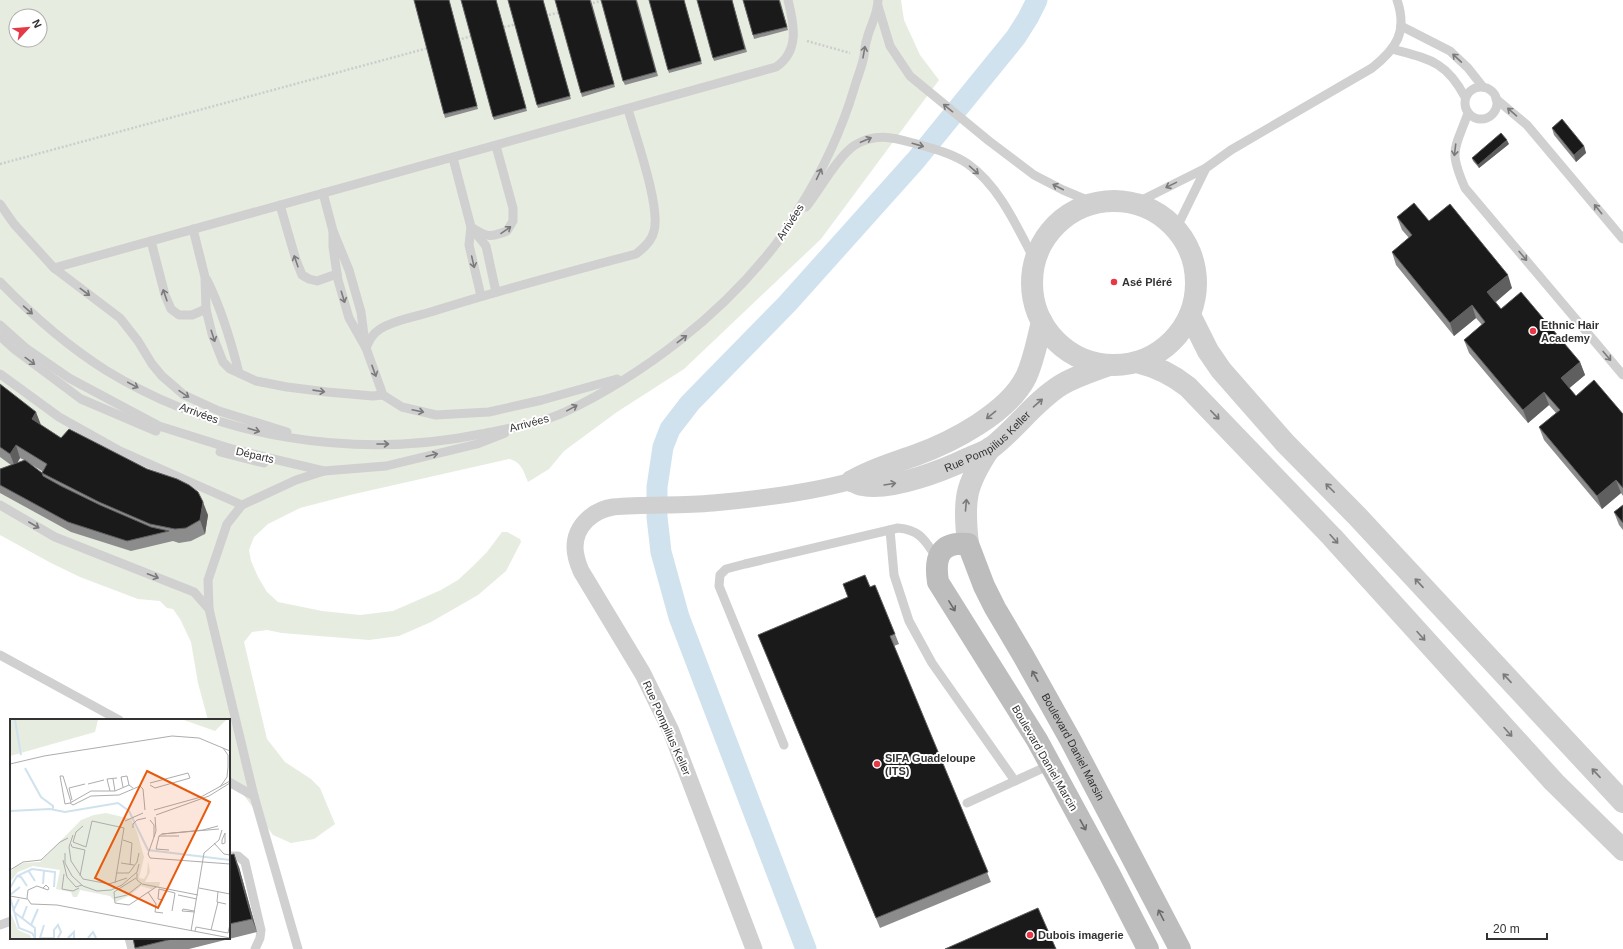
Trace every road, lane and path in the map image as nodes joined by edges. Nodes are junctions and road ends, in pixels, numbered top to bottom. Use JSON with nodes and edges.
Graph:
{"nodes":[{"id":1,"x":604,"y":0,"type":"edge"},
{"id":2,"x":788,"y":0,"type":"edge"},
{"id":3,"x":1397,"y":0,"type":"edge"},
{"id":4,"x":878,"y":3,"type":"edge"},
{"id":5,"x":584,"y":5,"type":"edge"},
{"id":6,"x":564,"y":11,"type":"edge"},
{"id":7,"x":542,"y":17,"type":"edge"},
{"id":8,"x":519,"y":23,"type":"edge"},
{"id":9,"x":1401,"y":26,"type":"junction"},
{"id":10,"x":497,"y":29,"type":"edge"},
{"id":11,"x":474,"y":35,"type":"edge"},
{"id":12,"x":794,"y":38,"type":"junction"},
{"id":13,"x":452,"y":41,"type":"edge"},
{"id":14,"x":430,"y":47,"type":"edge"},
{"id":15,"x":1392,"y":49,"type":"junction"},
{"id":16,"x":864,"y":56,"type":"junction"},
{"id":17,"x":1483,"y":87,"type":"junction"},
{"id":18,"x":1465,"y":98,"type":"junction"},
{"id":19,"x":1496,"y":99,"type":"junction"},
{"id":20,"x":628,"y":109,"type":"junction"},
{"id":21,"x":1468,"y":113,"type":"junction"},
{"id":22,"x":496,"y":146,"type":"junction"},
{"id":23,"x":453,"y":158,"type":"junction"},
{"id":24,"x":0,"y":164,"type":"edge"},
{"id":25,"x":1206,"y":168,"type":"junction"},
{"id":26,"x":323,"y":193,"type":"junction"},
{"id":27,"x":1094,"y":203,"type":"junction"},
{"id":28,"x":1136,"y":203,"type":"junction"},
{"id":29,"x":0,"y":204,"type":"edge"},
{"id":30,"x":280,"y":205,"type":"junction"},
{"id":31,"x":471,"y":227,"type":"junction"},
{"id":32,"x":193,"y":229,"type":"junction"},
{"id":33,"x":1176,"y":229,"type":"junction"},
{"id":34,"x":333,"y":231,"type":"junction"},
{"id":35,"x":1623,"y":239,"type":"edge"},
{"id":36,"x":151,"y":241,"type":"junction"},
{"id":37,"x":777,"y":242,"type":"junction"},
{"id":38,"x":1035,"y":261,"type":"junction"},
{"id":39,"x":54,"y":268,"type":"junction"},
{"id":40,"x":337,"y":274,"type":"junction"},
{"id":41,"x":205,"y":277,"type":"junction"},
{"id":42,"x":0,"y":282,"type":"edge"},
{"id":43,"x":496,"y":292,"type":"junction"},
{"id":44,"x":481,"y":296,"type":"junction"},
{"id":45,"x":206,"y":309,"type":"junction"},
{"id":46,"x":1190,"y":315,"type":"junction"},
{"id":47,"x":1042,"y":322,"type":"junction"},
{"id":48,"x":0,"y":325,"type":"edge"},
{"id":49,"x":0,"y":336,"type":"edge"},
{"id":50,"x":366,"y":348,"type":"junction"},
{"id":51,"x":1138,"y":362,"type":"junction"},
{"id":52,"x":1109,"y":365,"type":"junction"},
{"id":53,"x":0,"y":374,"type":"edge"},
{"id":54,"x":239,"y":374,"type":"junction"},
{"id":55,"x":630,"y":375,"type":"junction"},
{"id":56,"x":1623,"y":375,"type":"edge"},
{"id":57,"x":383,"y":395,"type":"junction"},
{"id":58,"x":536,"y":422,"type":"junction"},
{"id":59,"x":313,"y":440,"type":"junction"},
{"id":60,"x":990,"y":448,"type":"junction"},
{"id":61,"x":324,"y":471,"type":"junction"},
{"id":62,"x":852,"y":481,"type":"junction"},
{"id":63,"x":0,"y":505,"type":"edge"},
{"id":64,"x":242,"y":505,"type":"junction"},
{"id":65,"x":890,"y":530,"type":"junction"},
{"id":66,"x":968,"y":544,"type":"junction"},
{"id":67,"x":937,"y":564,"type":"junction"},
{"id":68,"x":209,"y":609,"type":"junction"},
{"id":69,"x":0,"y":655,"type":"edge"},
{"id":70,"x":117,"y":719,"type":"edge"},
{"id":71,"x":784,"y":745,"type":"dead end"},
{"id":72,"x":1050,"y":765,"type":"junction"},
{"id":73,"x":1015,"y":781,"type":"junction"},
{"id":74,"x":230,"y":783,"type":"edge"},
{"id":75,"x":254,"y":796,"type":"junction"},
{"id":76,"x":1623,"y":802,"type":"edge"},
{"id":77,"x":967,"y":803,"type":"dead end"},
{"id":78,"x":1623,"y":850,"type":"edge"},
{"id":79,"x":230,"y":856,"type":"edge"},
{"id":80,"x":10,"y":921,"type":"edge"},
{"id":81,"x":0,"y":925,"type":"edge"},
{"id":82,"x":129,"y":939,"type":"edge"},
{"id":83,"x":132,"y":949,"type":"edge"},
{"id":84,"x":255,"y":949,"type":"edge"},
{"id":85,"x":298,"y":949,"type":"edge"},
{"id":86,"x":754,"y":949,"type":"edge"},
{"id":87,"x":1148,"y":949,"type":"edge"},
{"id":88,"x":1180,"y":949,"type":"edge"}],
"edges":[{"from":1,"to":5,"type":"path"},
{"from":2,"to":12,"type":"lane"},
{"from":3,"to":9,"type":"lane"},
{"from":16,"to":4,"type":"lane","name":"Arrivées","one_way":true},
{"from":27,"to":4,"type":"lane","one_way":true},
{"from":6,"to":7,"type":"path"},
{"from":8,"to":10,"type":"path"},
{"from":9,"to":15,"type":"lane"},
{"from":17,"to":9,"type":"lane","one_way":true},
{"from":11,"to":13,"type":"path"},
{"from":12,"to":16,"type":"path"},
{"from":12,"to":20,"type":"lane"},
{"from":14,"to":24,"type":"path"},
{"from":15,"to":18,"type":"lane"},
{"from":15,"to":25,"type":"lane"},
{"from":37,"to":16,"type":"lane","name":"Arrivées","one_way":true},
{"from":17,"to":18,"type":"lane"},
{"from":17,"to":19,"type":"lane"},
{"from":18,"to":21,"type":"lane"},
{"from":19,"to":21,"type":"lane"},
{"from":35,"to":19,"type":"lane","one_way":true},
{"from":20,"to":22,"type":"lane"},
{"from":20,"to":43,"type":"lane"},
{"from":21,"to":56,"type":"lane","one_way":true},
{"from":22,"to":23,"type":"lane"},
{"from":31,"to":22,"type":"lane","one_way":true},
{"from":23,"to":26,"type":"lane"},
{"from":23,"to":31,"type":"lane"},
{"from":25,"to":28,"type":"lane","one_way":true},
{"from":25,"to":33,"type":"lane"},
{"from":26,"to":30,"type":"lane"},
{"from":26,"to":34,"type":"lane"},
{"from":27,"to":28,"type":"street"},
{"from":27,"to":38,"type":"street"},
{"from":28,"to":33,"type":"street"},
{"from":29,"to":39,"type":"lane"},
{"from":30,"to":32,"type":"lane"},
{"from":40,"to":30,"type":"lane","one_way":true},
{"from":31,"to":43,"type":"lane"},
{"from":31,"to":44,"type":"lane","one_way":true},
{"from":32,"to":36,"type":"lane"},
{"from":32,"to":41,"type":"lane"},
{"from":33,"to":46,"type":"street"},
{"from":34,"to":40,"type":"lane"},
{"from":34,"to":50,"type":"lane"},
{"from":36,"to":39,"type":"lane"},
{"from":45,"to":36,"type":"lane","one_way":true},
{"from":37,"to":38,"type":"lane","one_way":true},
{"from":55,"to":37,"type":"lane","name":"Arrivées","one_way":true},
{"from":38,"to":47,"type":"street"},
{"from":39,"to":59,"type":"lane","one_way":true},
{"from":40,"to":50,"type":"lane","one_way":true},
{"from":41,"to":45,"type":"lane"},
{"from":41,"to":54,"type":"lane"},
{"from":42,"to":59,"type":"lane","name":"Arrivées","one_way":true},
{"from":43,"to":44,"type":"lane"},
{"from":44,"to":50,"type":"lane"},
{"from":45,"to":54,"type":"lane","one_way":true},
{"from":46,"to":51,"type":"street"},
{"from":76,"to":46,"type":"street","one_way":true},
{"from":47,"to":52,"type":"street"},
{"from":47,"to":62,"type":"street","name":"Rue Pompilius Keller","one_way":true},
{"from":48,"to":61,"type":"lane","name":"Départs"},
{"from":49,"to":61,"type":"lane","one_way":true},
{"from":50,"to":57,"type":"lane","one_way":true},
{"from":51,"to":52,"type":"street"},
{"from":51,"to":78,"type":"street","one_way":true},
{"from":60,"to":52,"type":"street","name":"Rue Pompilius Keller","one_way":true},
{"from":53,"to":64,"type":"lane"},
{"from":54,"to":57,"type":"lane","one_way":true},
{"from":57,"to":55,"type":"lane","one_way":true},
{"from":58,"to":55,"type":"lane","name":"Arrivées","one_way":true},
{"from":59,"to":58,"type":"lane","name":"Arrivées","one_way":true},
{"from":61,"to":58,"type":"lane","name":"Départs","one_way":true},
{"from":62,"to":60,"type":"street","name":"Rue Pompilius Keller","one_way":true},
{"from":66,"to":60,"type":"street","name":"Boulevard Daniel Marsin","one_way":true},
{"from":61,"to":64,"type":"lane"},
{"from":62,"to":86,"type":"street","name":"Rue Pompilius Keller"},
{"from":63,"to":68,"type":"lane","one_way":true},
{"from":64,"to":68,"type":"lane"},
{"from":65,"to":67,"type":"lane"},
{"from":65,"to":71,"type":"lane"},
{"from":65,"to":73,"type":"lane"},
{"from":66,"to":67,"type":"main road"},
{"from":88,"to":66,"type":"main road","name":"Boulevard Daniel Marsin","one_way":true},
{"from":67,"to":72,"type":"main road","name":"Boulevard Daniel Marcin","one_way":true},
{"from":68,"to":75,"type":"lane"},
{"from":69,"to":70,"type":"lane"},
{"from":72,"to":73,"type":"lane"},
{"from":72,"to":87,"type":"main road","name":"Boulevard Daniel Marcin","one_way":true},
{"from":73,"to":77,"type":"lane"},
{"from":74,"to":75,"type":"lane"},
{"from":75,"to":85,"type":"lane"},
{"from":79,"to":84,"type":"lane"},
{"from":80,"to":81,"type":"lane"},
{"from":82,"to":83,"type":"lane"}]}
